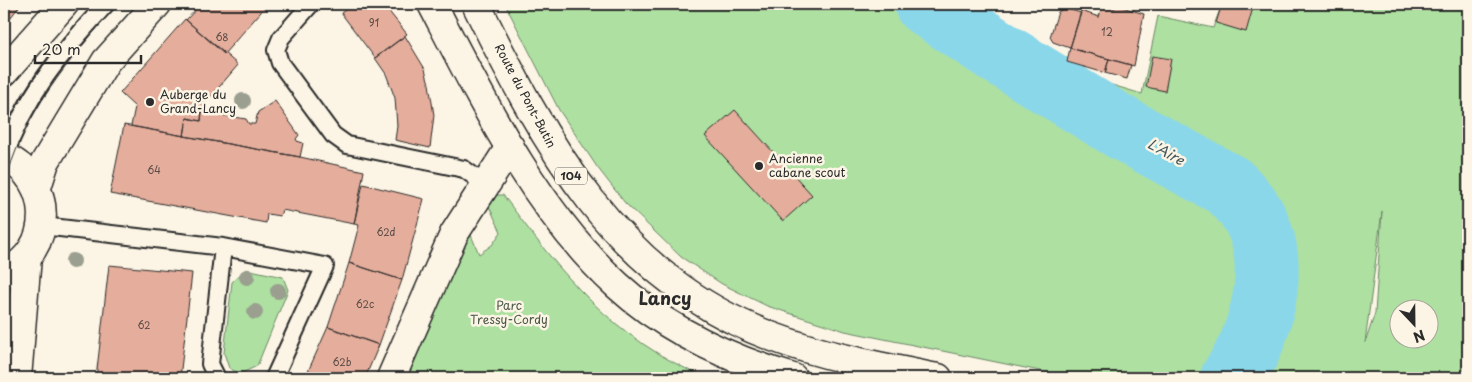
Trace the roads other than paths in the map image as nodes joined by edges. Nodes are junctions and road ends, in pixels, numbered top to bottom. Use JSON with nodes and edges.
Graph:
{"nodes":[{"id":1,"x":64,"y":4,"type":"edge"},
{"id":2,"x":106,"y":4,"type":"edge"},
{"id":3,"x":157,"y":4,"type":"edge"},
{"id":4,"x":311,"y":4,"type":"edge"},
{"id":5,"x":432,"y":4,"type":"edge"},
{"id":6,"x":476,"y":4,"type":"edge"},
{"id":7,"x":4,"y":72,"type":"edge"},
{"id":8,"x":510,"y":147,"type":"junction"},
{"id":9,"x":4,"y":158,"type":"edge"},
{"id":10,"x":486,"y":185,"type":"junction"},
{"id":11,"x":37,"y":187,"type":"junction"},
{"id":12,"x":43,"y":226,"type":"junction"},
{"id":13,"x":223,"y":247,"type":"junction"},
{"id":14,"x":27,"y":258,"type":"junction"},
{"id":15,"x":4,"y":273,"type":"edge"},
{"id":16,"x":17,"y":378,"type":"edge"},
{"id":17,"x":217,"y":378,"type":"edge"},
{"id":18,"x":274,"y":378,"type":"edge"},
{"id":19,"x":391,"y":378,"type":"edge"},
{"id":20,"x":793,"y":378,"type":"edge"},
{"id":21,"x":938,"y":378,"type":"edge"}],
"edges":[{"from":1,"to":7,"type":"main road"},
{"from":2,"to":9,"type":"lane"},
{"from":3,"to":11,"type":"main road"},
{"from":4,"to":10,"type":"lane"},
{"from":5,"to":8,"type":"main road","number":"104"},
{"from":6,"to":21,"type":"main road","name":"Route du Pont-Butin","number":"104"},
{"from":8,"to":10,"type":"main road"},
{"from":8,"to":20,"type":"main road","number":"104"},
{"from":9,"to":11,"type":"main road"},
{"from":10,"to":19,"type":"main road"},
{"from":11,"to":12,"type":"main road"},
{"from":12,"to":13,"type":"lane"},
{"from":12,"to":14,"type":"main road"},
{"from":13,"to":17,"type":"lane"},
{"from":13,"to":18,"type":"lane"},
{"from":14,"to":15,"type":"main road"},
{"from":14,"to":16,"type":"main road"}]}
